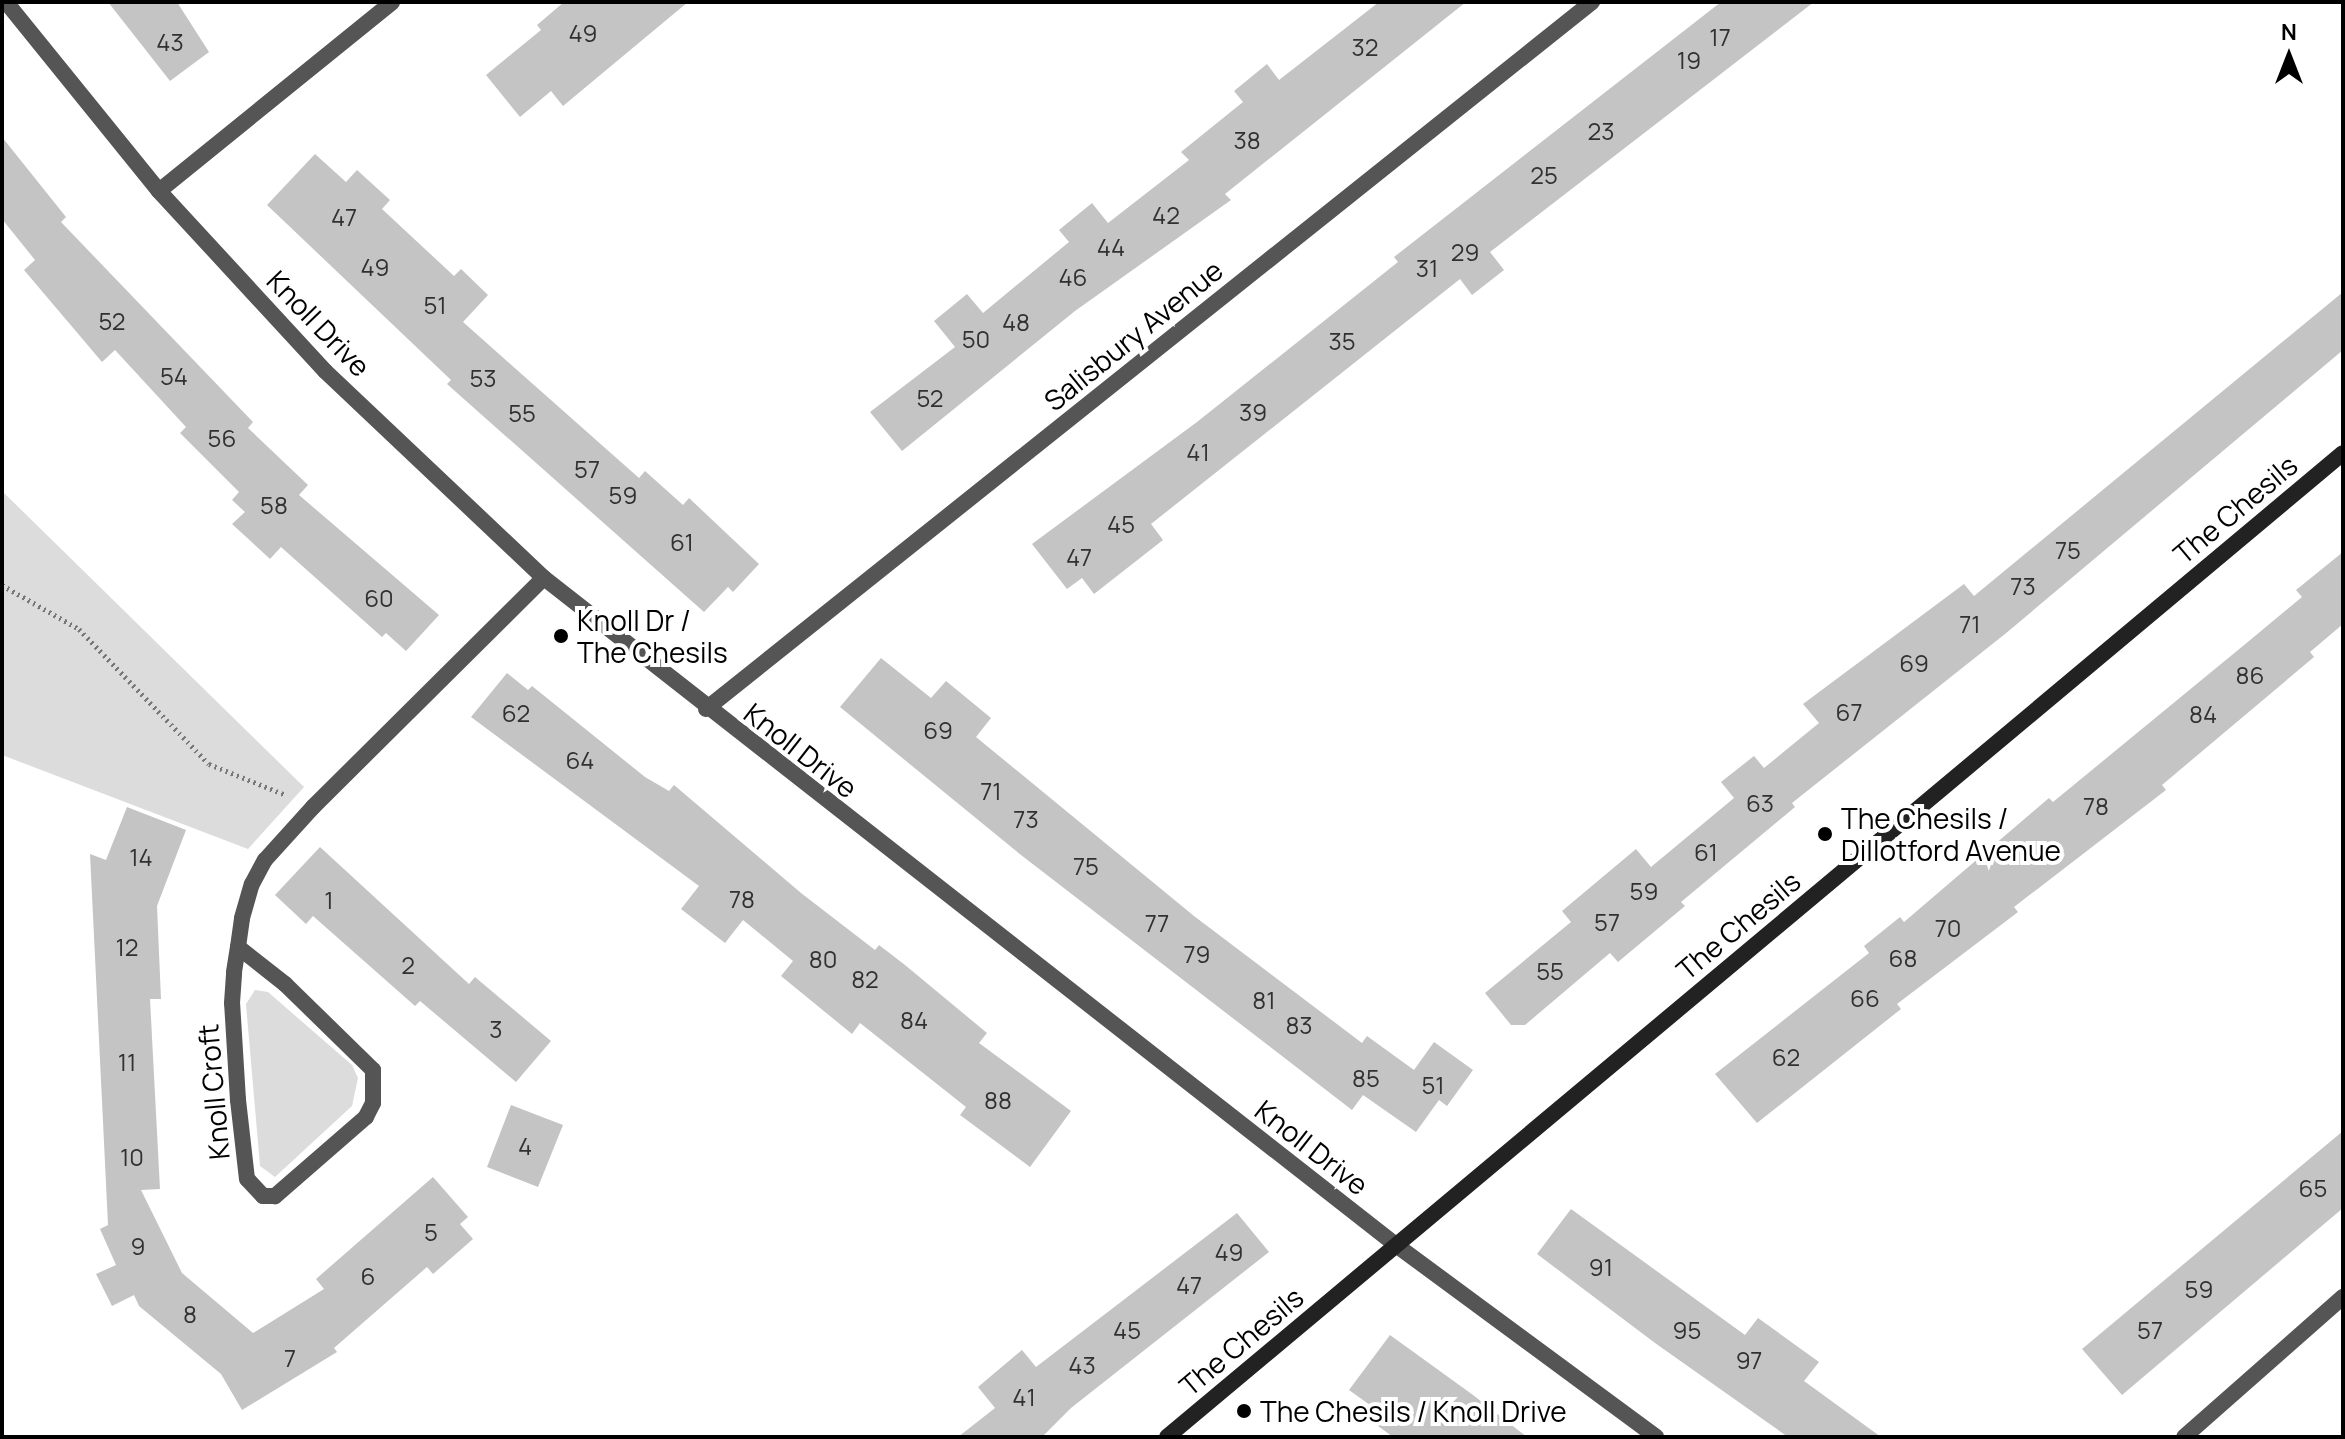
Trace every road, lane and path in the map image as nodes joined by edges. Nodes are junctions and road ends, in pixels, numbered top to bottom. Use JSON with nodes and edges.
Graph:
{"nodes":[{"id":1,"x":6,"y":2,"type":"edge"},
{"id":2,"x":392,"y":2,"type":"edge"},
{"id":3,"x":1592,"y":2,"type":"edge"},
{"id":4,"x":159,"y":191,"type":"junction"},
{"id":5,"x":2343,"y":453,"type":"edge"},
{"id":6,"x":544,"y":578,"type":"junction"},
{"id":7,"x":2,"y":585,"type":"edge"},
{"id":8,"x":706,"y":709,"type":"junction"},
{"id":9,"x":313,"y":807,"type":"junction"},
{"id":10,"x":238,"y":947,"type":"junction"},
{"id":11,"x":1396,"y":1245,"type":"junction"},
{"id":12,"x":2343,"y":1297,"type":"edge"},
{"id":13,"x":1167,"y":1437,"type":"edge"},
{"id":14,"x":1656,"y":1437,"type":"edge"},
{"id":15,"x":2184,"y":1437,"type":"edge"}],
"edges":[{"from":1,"to":4,"type":"street","name":"Knoll Drive"},
{"from":2,"to":4,"type":"street"},
{"from":3,"to":8,"type":"street","name":"Salisbury Avenue"},
{"from":4,"to":6,"type":"street","name":"Knoll Drive"},
{"from":5,"to":11,"type":"street","name":"The Chesils"},
{"from":6,"to":8,"type":"street","name":"Knoll Drive"},
{"from":6,"to":9,"type":"street","name":"Knoll Croft"},
{"from":7,"to":9,"type":"path"},
{"from":8,"to":11,"type":"street","name":"Knoll Drive"},
{"from":9,"to":10,"type":"street","name":"Knoll Croft"},
{"from":10,"to":10,"type":"street","name":"Knoll Croft"},
{"from":11,"to":13,"type":"street","name":"The Chesils"},
{"from":11,"to":14,"type":"street","name":"Knoll Drive"},
{"from":12,"to":15,"type":"street"}]}
